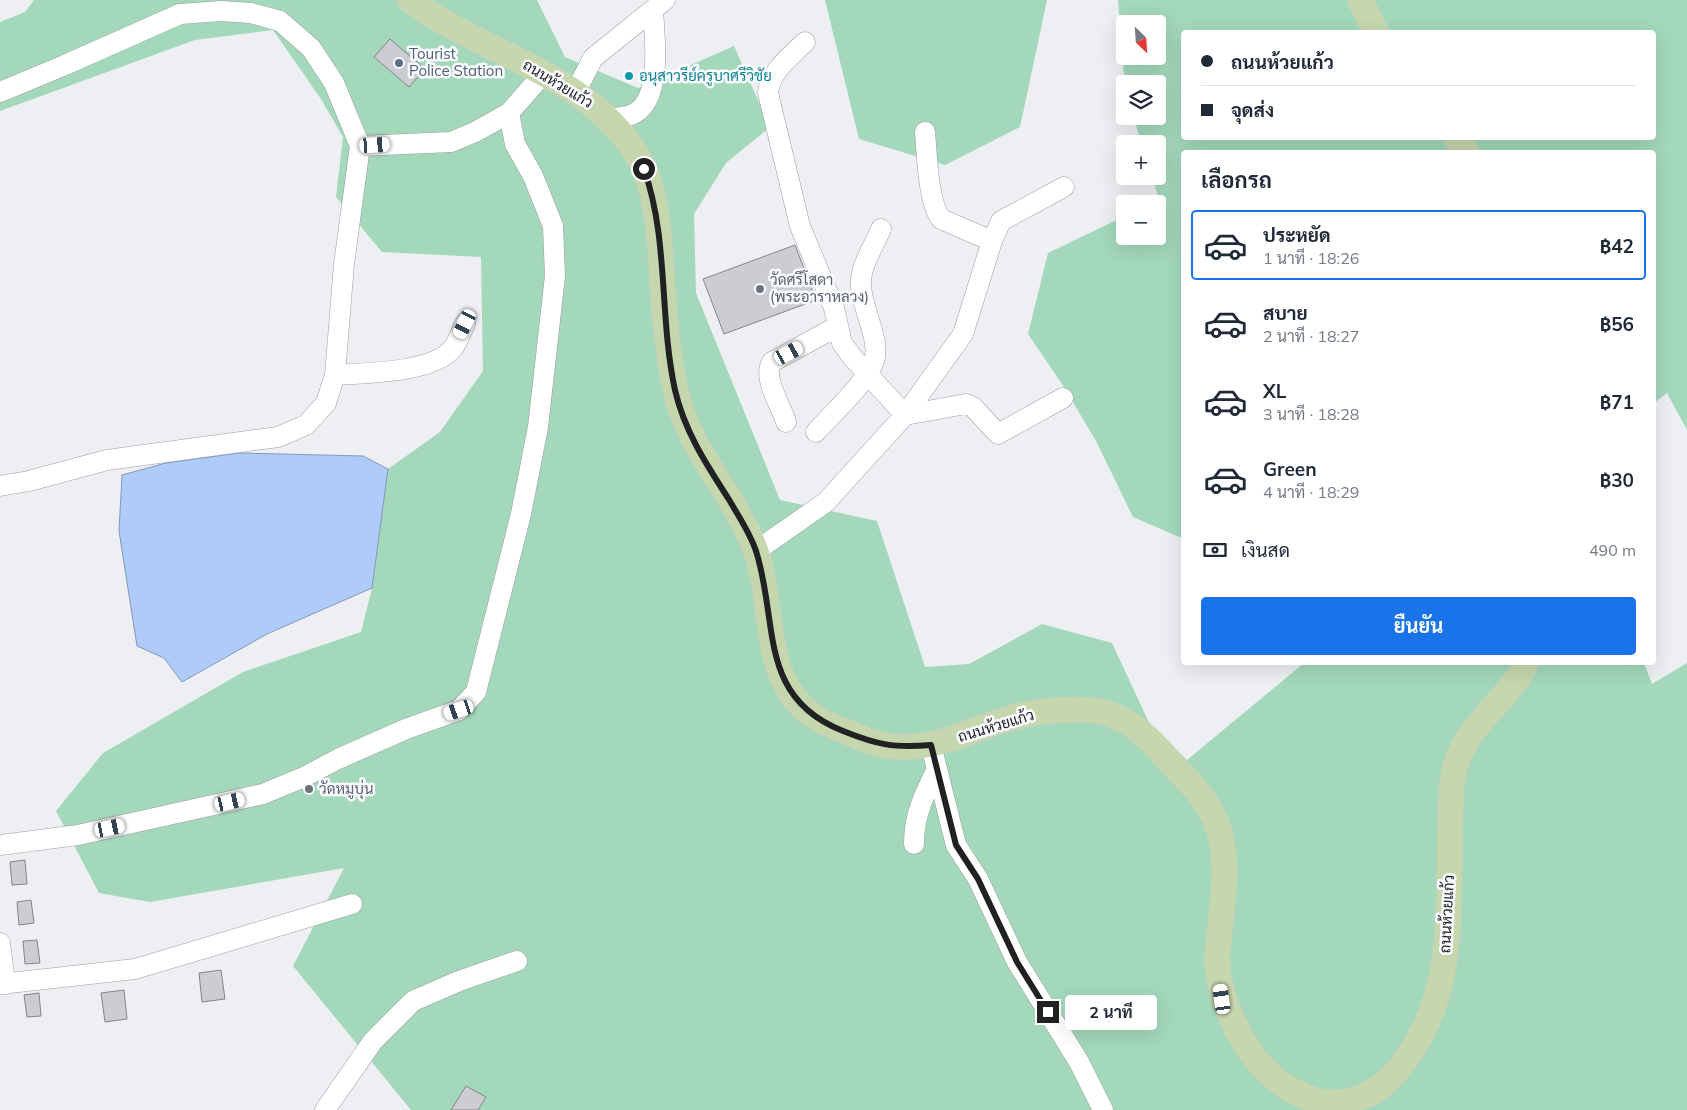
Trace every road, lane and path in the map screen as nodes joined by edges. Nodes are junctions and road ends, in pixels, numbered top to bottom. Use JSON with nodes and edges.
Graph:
{"nodes":[{"id":1,"x":410,"y":0,"type":"edge"},
{"id":2,"x":1360,"y":0,"type":"edge"},
{"id":3,"x":660,"y":4,"type":"edge"},
{"id":4,"x":1375,"y":30,"type":"edge"},
{"id":5,"x":805,"y":42,"type":"dead end"},
{"id":6,"x":544,"y":73,"type":"junction"},
{"id":7,"x":576,"y":91,"type":"junction"},
{"id":8,"x":0,"y":92,"type":"edge"},
{"id":9,"x":509,"y":113,"type":"junction"},
{"id":10,"x":608,"y":119,"type":"junction"},
{"id":11,"x":925,"y":132,"type":"dead end"},
{"id":12,"x":1458,"y":140,"type":"edge"},
{"id":13,"x":360,"y":146,"type":"junction"},
{"id":14,"x":1465,"y":150,"type":"edge"},
{"id":15,"x":1064,"y":188,"type":"dead end"},
{"id":16,"x":881,"y":229,"type":"dead end"},
{"id":17,"x":992,"y":240,"type":"junction"},
{"id":18,"x":465,"y":324,"type":"dead end"},
{"id":19,"x":838,"y":326,"type":"junction"},
{"id":20,"x":868,"y":374,"type":"junction"},
{"id":21,"x":335,"y":375,"type":"junction"},
{"id":22,"x":1064,"y":398,"type":"dead end"},
{"id":23,"x":905,"y":415,"type":"junction"},
{"id":24,"x":786,"y":422,"type":"dead end"},
{"id":25,"x":816,"y":432,"type":"dead end"},
{"id":26,"x":0,"y":486,"type":"edge"},
{"id":27,"x":756,"y":551,"type":"junction"},
{"id":28,"x":1526,"y":665,"type":"edge"},
{"id":29,"x":931,"y":745,"type":"junction"},
{"id":30,"x":937,"y":769,"type":"junction"},
{"id":31,"x":914,"y":844,"type":"dead end"},
{"id":32,"x":0,"y":845,"type":"edge"},
{"id":33,"x":352,"y":904,"type":"dead end"},
{"id":34,"x":0,"y":943,"type":"edge"},
{"id":35,"x":517,"y":961,"type":"dead end"},
{"id":36,"x":2,"y":984,"type":"edge"},
{"id":37,"x":325,"y":1110,"type":"edge"},
{"id":38,"x":1103,"y":1110,"type":"edge"}],
"edges":[{"from":1,"to":6,"type":"main road","name":"ถนนห้วยแก้ว"},
{"from":2,"to":4,"type":"main road"},
{"from":3,"to":7,"type":"street"},
{"from":3,"to":10,"type":"street"},
{"from":5,"to":19,"type":"street"},
{"from":6,"to":7,"type":"main road","name":"ถนนห้วยแก้ว"},
{"from":6,"to":9,"type":"street"},
{"from":7,"to":10,"type":"main road","name":"ถนนห้วยแก้ว"},
{"from":8,"to":13,"type":"street"},
{"from":9,"to":13,"type":"street"},
{"from":9,"to":32,"type":"street"},
{"from":10,"to":27,"type":"main road","name":"ถนนห้วยแก้ว"},
{"from":11,"to":17,"type":"street"},
{"from":12,"to":14,"type":"main road"},
{"from":13,"to":21,"type":"street"},
{"from":15,"to":17,"type":"street"},
{"from":16,"to":20,"type":"street"},
{"from":17,"to":23,"type":"street"},
{"from":18,"to":21,"type":"street"},
{"from":19,"to":20,"type":"street"},
{"from":19,"to":24,"type":"street"},
{"from":20,"to":23,"type":"street"},
{"from":20,"to":25,"type":"street"},
{"from":21,"to":26,"type":"street"},
{"from":22,"to":23,"type":"street"},
{"from":23,"to":27,"type":"street"},
{"from":27,"to":29,"type":"main road","name":"ถนนห้วยแก้ว"},
{"from":28,"to":29,"type":"main road","name":"ถนนห้วยแก้ว"},
{"from":29,"to":30,"type":"street"},
{"from":30,"to":31,"type":"street"},
{"from":30,"to":38,"type":"street"},
{"from":33,"to":36,"type":"street"},
{"from":34,"to":36,"type":"street"},
{"from":35,"to":37,"type":"street"}]}
